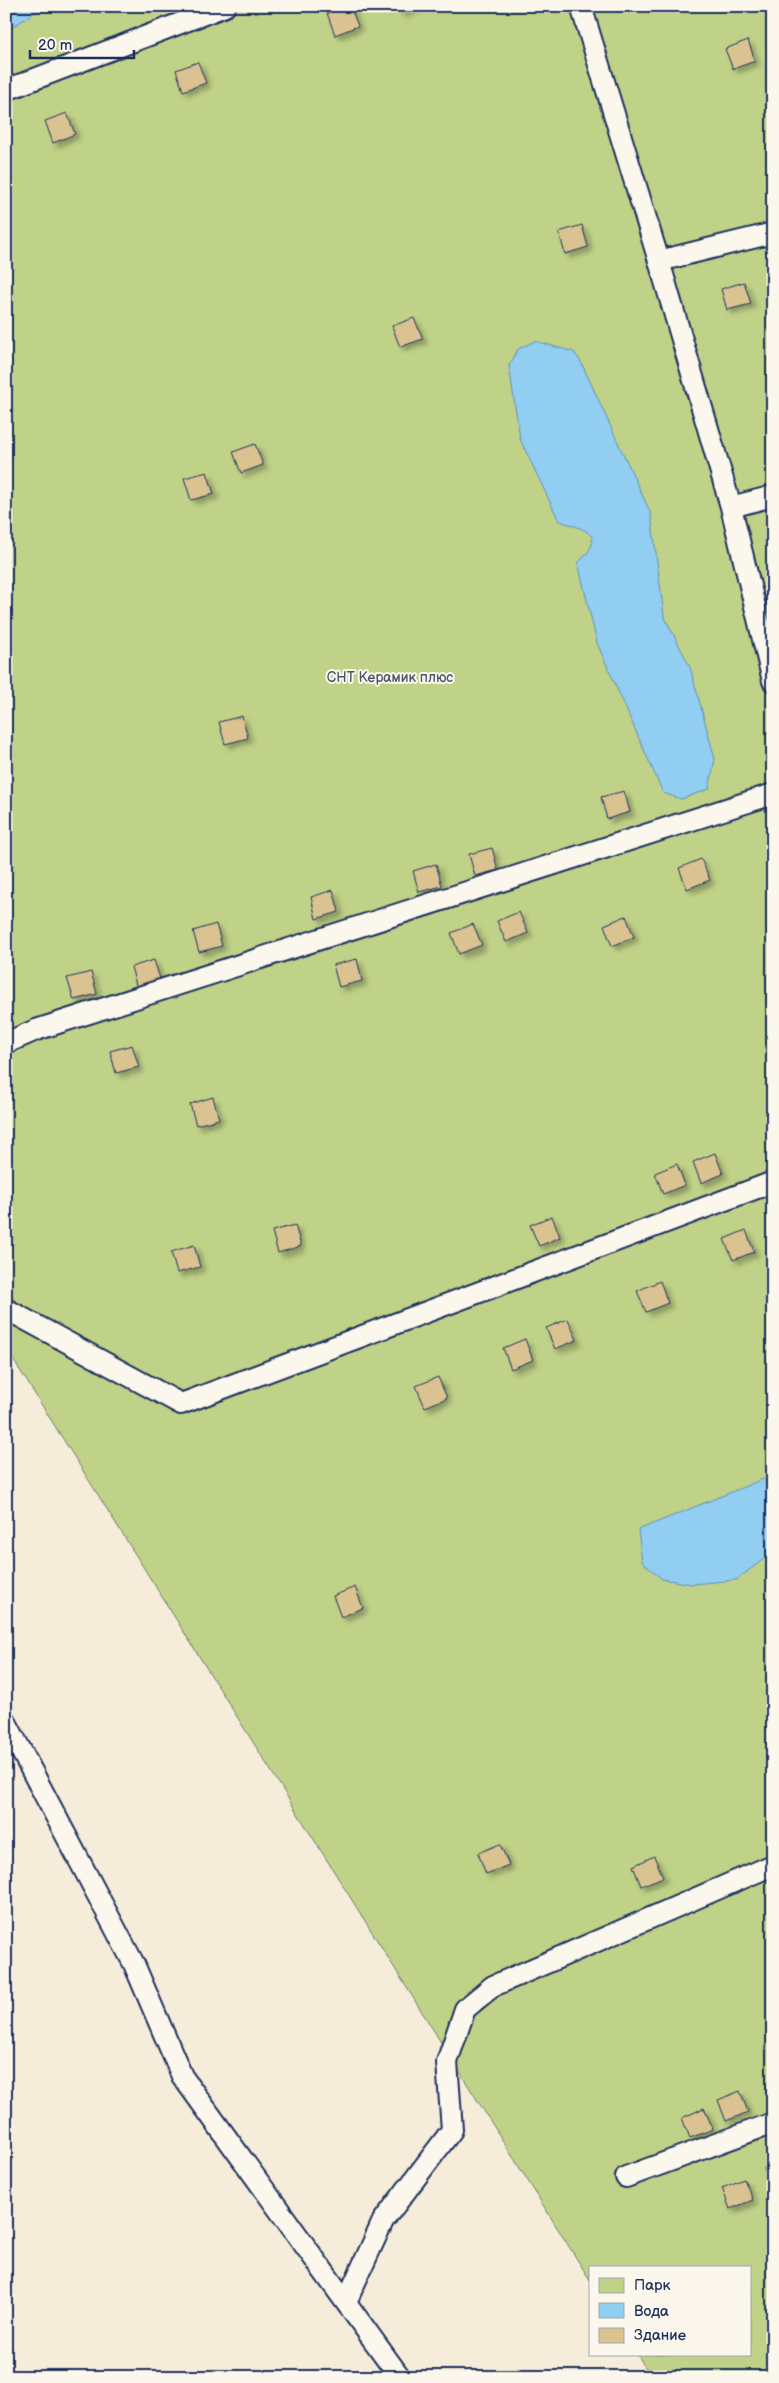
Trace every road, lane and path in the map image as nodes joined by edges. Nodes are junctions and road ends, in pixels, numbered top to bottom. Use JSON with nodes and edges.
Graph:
{"nodes":[{"id":1,"x":224,"y":6,"type":"edge"},
{"id":2,"x":581,"y":6,"type":"edge"},
{"id":3,"x":6,"y":90,"type":"edge"},
{"id":4,"x":773,"y":233,"type":"edge"},
{"id":5,"x":659,"y":261,"type":"junction"},
{"id":6,"x":773,"y":496,"type":"edge"},
{"id":7,"x":731,"y":507,"type":"junction"},
{"id":8,"x":773,"y":682,"type":"edge"},
{"id":9,"x":773,"y":794,"type":"edge"},
{"id":10,"x":6,"y":1042,"type":"edge"},
{"id":11,"x":773,"y":1182,"type":"edge"},
{"id":12,"x":6,"y":1309,"type":"edge"},
{"id":13,"x":6,"y":1722,"type":"edge"},
{"id":14,"x":773,"y":1865,"type":"edge"},
{"id":15,"x":773,"y":2123,"type":"edge"},
{"id":16,"x":626,"y":2177,"type":"dead end"},
{"id":17,"x":346,"y":2302,"type":"junction"},
{"id":18,"x":400,"y":2377,"type":"edge"}],
"edges":[{"from":1,"to":3,"type":"lane"},
{"from":2,"to":5,"type":"lane"},
{"from":4,"to":5,"type":"lane"},
{"from":5,"to":7,"type":"lane"},
{"from":6,"to":7,"type":"lane"},
{"from":7,"to":8,"type":"lane"},
{"from":9,"to":10,"type":"lane"},
{"from":11,"to":12,"type":"lane"},
{"from":13,"to":17,"type":"lane"},
{"from":14,"to":17,"type":"lane"},
{"from":15,"to":16,"type":"lane"},
{"from":17,"to":18,"type":"lane"}]}
